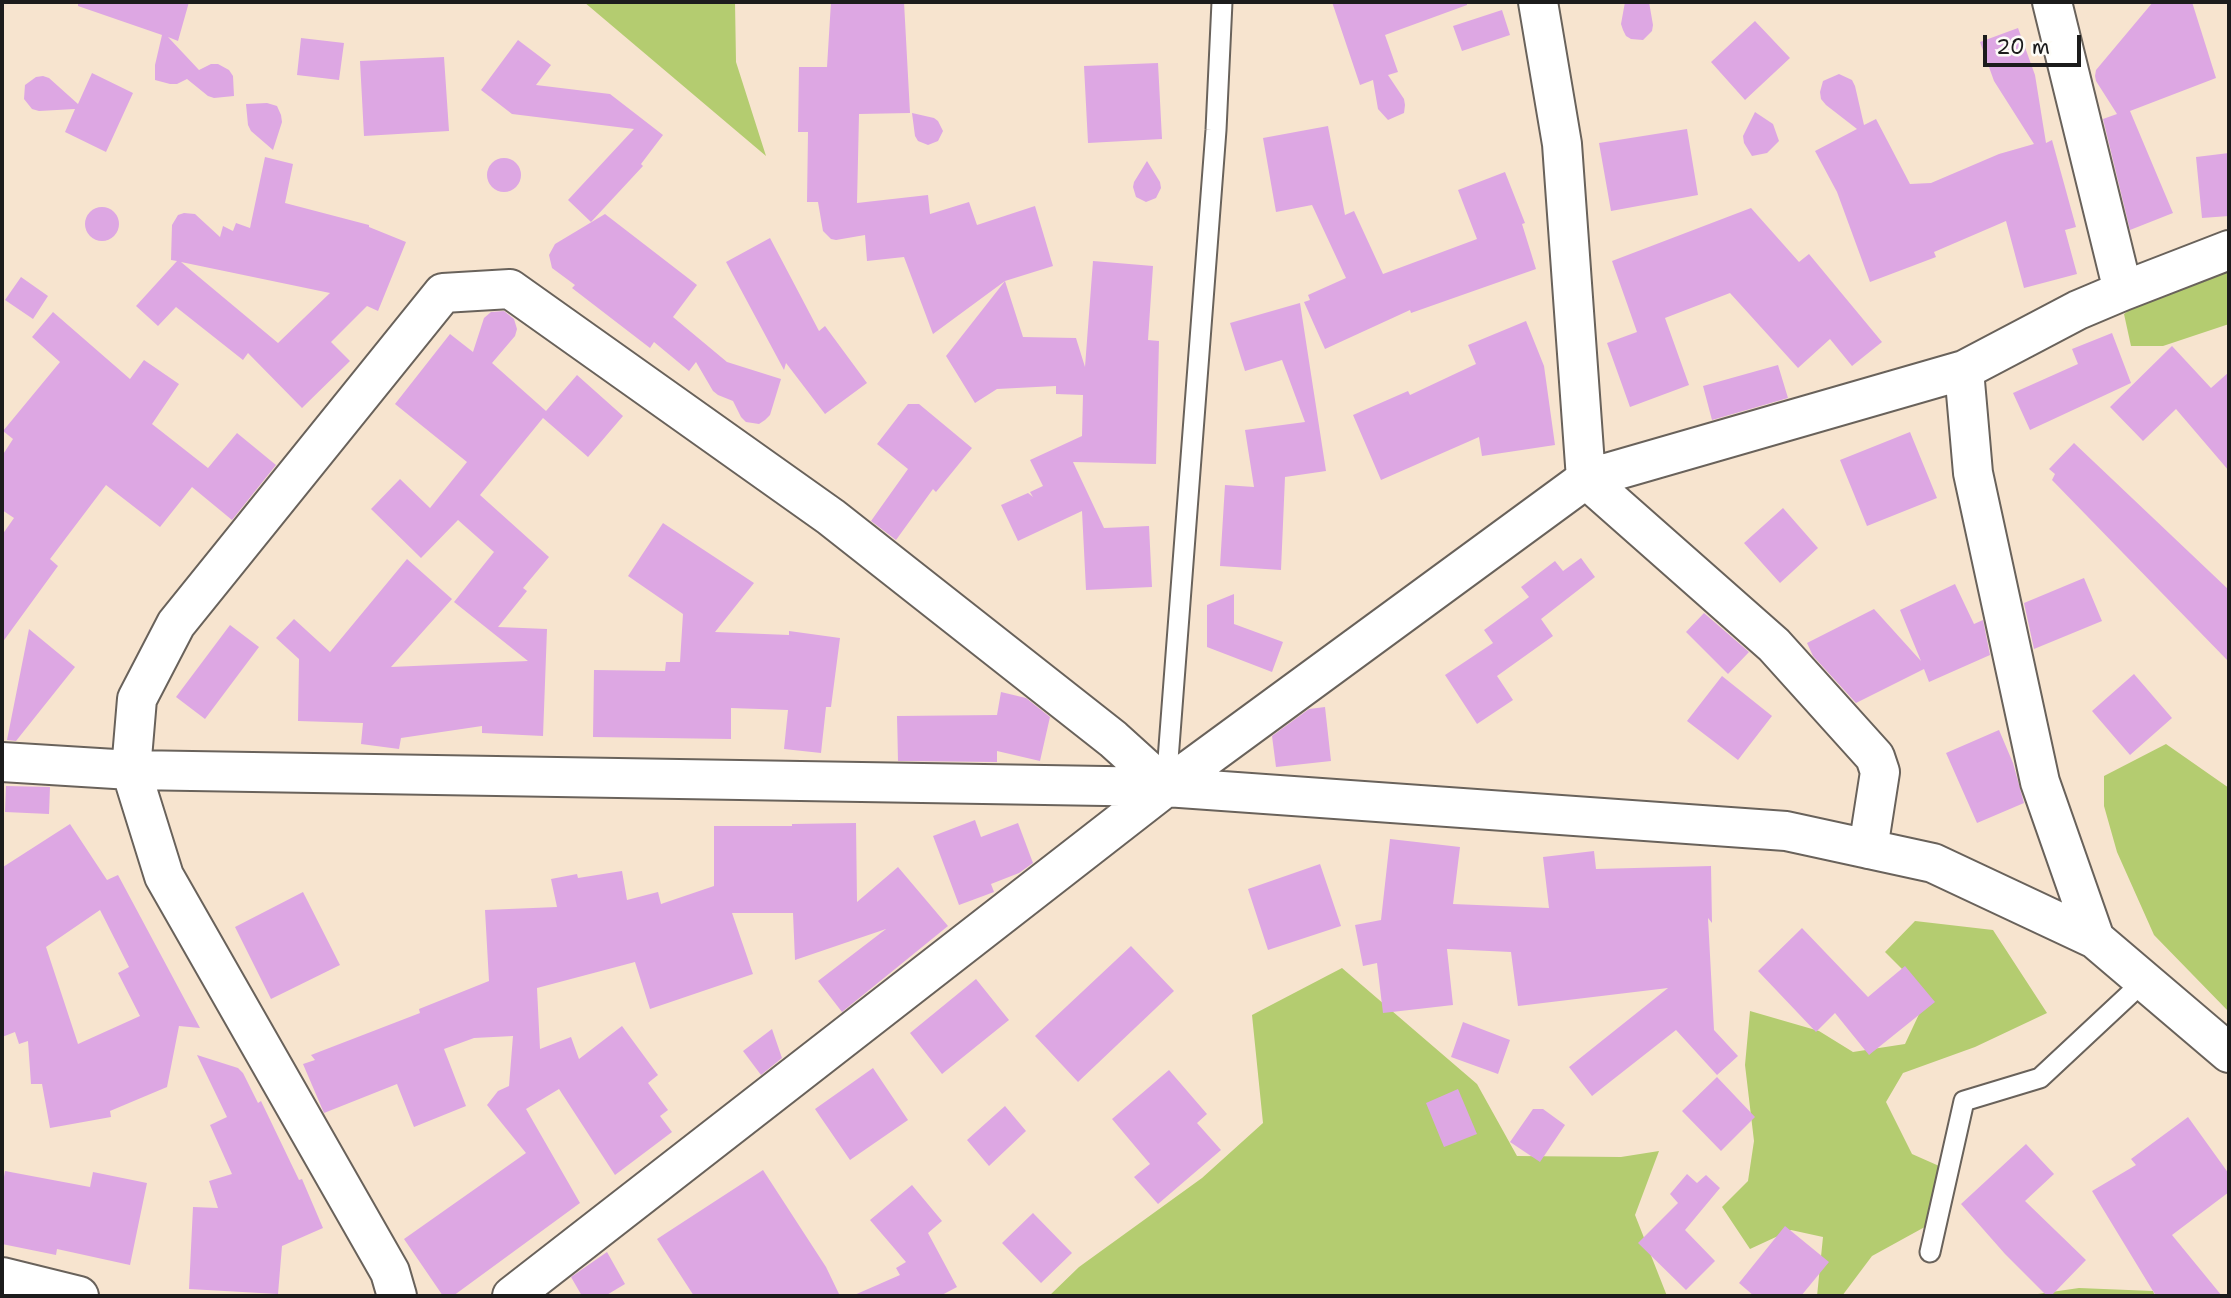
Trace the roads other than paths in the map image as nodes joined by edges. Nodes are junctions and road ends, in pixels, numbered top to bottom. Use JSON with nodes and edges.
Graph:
{"nodes":[{"id":1,"x":1222,"y":2,"type":"edge"},
{"id":2,"x":1538,"y":2,"type":"edge"},
{"id":3,"x":2052,"y":2,"type":"edge"},
{"id":4,"x":2229,"y":250,"type":"edge"},
{"id":5,"x":2123,"y":291,"type":"junction"},
{"id":6,"x":1964,"y":370,"type":"junction"},
{"id":7,"x":1586,"y":479,"type":"junction"},
{"id":8,"x":2,"y":762,"type":"edge"},
{"id":9,"x":131,"y":770,"type":"junction"},
{"id":10,"x":1166,"y":787,"type":"junction"},
{"id":11,"x":1868,"y":849,"type":"junction"},
{"id":12,"x":2095,"y":939,"type":"junction"},
{"id":13,"x":2144,"y":981,"type":"junction"},
{"id":14,"x":2229,"y":1053,"type":"edge"},
{"id":15,"x":1930,"y":1252,"type":"dead end"},
{"id":16,"x":2,"y":1276,"type":"edge"},
{"id":17,"x":79,"y":1296,"type":"edge"},
{"id":18,"x":397,"y":1296,"type":"edge"},
{"id":19,"x":512,"y":1296,"type":"edge"}],
"edges":[{"from":1,"to":10,"type":"lane"},
{"from":2,"to":7,"type":"street"},
{"from":3,"to":5,"type":"street"},
{"from":4,"to":5,"type":"street"},
{"from":5,"to":6,"type":"street"},
{"from":6,"to":7,"type":"street"},
{"from":6,"to":12,"type":"street"},
{"from":7,"to":10,"type":"street"},
{"from":7,"to":11,"type":"street"},
{"from":8,"to":9,"type":"street"},
{"from":9,"to":10,"type":"street"},
{"from":9,"to":10,"type":"street"},
{"from":9,"to":18,"type":"street"},
{"from":10,"to":11,"type":"street"},
{"from":10,"to":19,"type":"street"},
{"from":11,"to":12,"type":"street"},
{"from":12,"to":13,"type":"street"},
{"from":13,"to":14,"type":"street"},
{"from":13,"to":15,"type":"lane"},
{"from":16,"to":17,"type":"street"}]}
